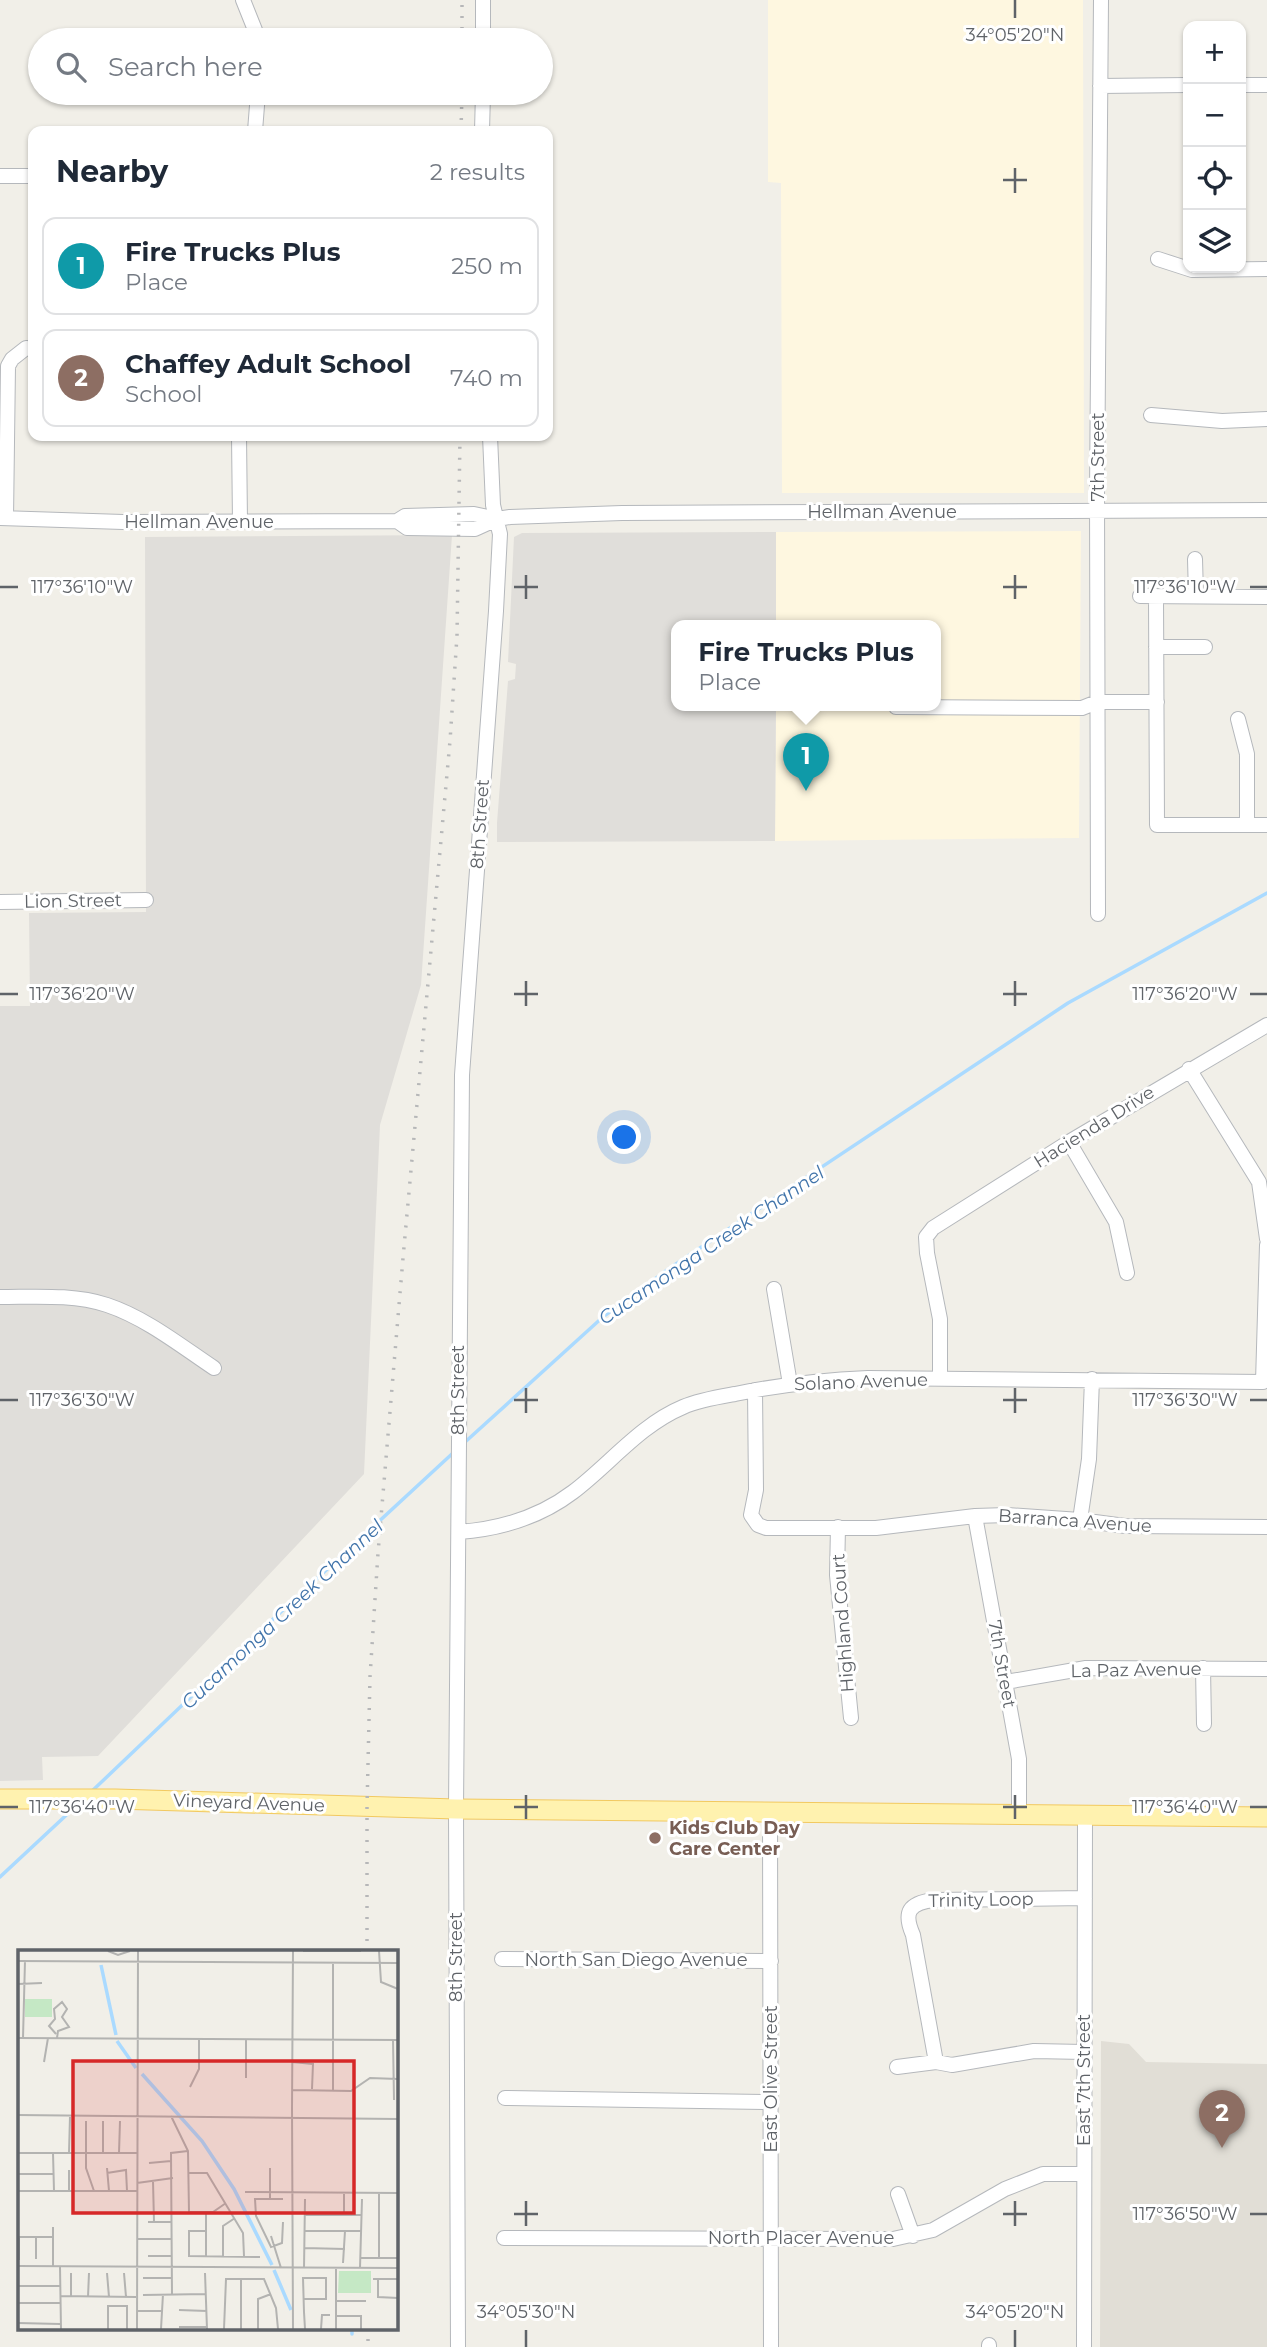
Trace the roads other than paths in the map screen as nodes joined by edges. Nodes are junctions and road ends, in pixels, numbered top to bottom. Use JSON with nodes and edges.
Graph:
{"nodes":[{"id":1,"x":243,"y":0,"type":"edge"},
{"id":2,"x":483,"y":0,"type":"edge"},
{"id":3,"x":1101,"y":0,"type":"edge"},
{"id":4,"x":254,"y":28,"type":"edge"},
{"id":5,"x":483,"y":28,"type":"edge"},
{"id":6,"x":1183,"y":85,"type":"edge"},
{"id":7,"x":1246,"y":85,"type":"edge"},
{"id":8,"x":1267,"y":85,"type":"edge"},
{"id":9,"x":1100,"y":86,"type":"junction"},
{"id":10,"x":257,"y":105,"type":"edge"},
{"id":11,"x":483,"y":105,"type":"edge"},
{"id":12,"x":255,"y":126,"type":"edge"},
{"id":13,"x":482,"y":126,"type":"edge"},
{"id":14,"x":0,"y":176,"type":"edge"},
{"id":15,"x":28,"y":176,"type":"edge"},
{"id":16,"x":1158,"y":259,"type":"dead end"},
{"id":17,"x":1267,"y":269,"type":"edge"},
{"id":18,"x":28,"y":348,"type":"edge"},
{"id":19,"x":1151,"y":415,"type":"dead end"},
{"id":20,"x":1267,"y":419,"type":"edge"},
{"id":21,"x":239,"y":441,"type":"edge"},
{"id":22,"x":490,"y":441,"type":"edge"},
{"id":23,"x":1097,"y":510,"type":"junction"},
{"id":24,"x":1267,"y":510,"type":"edge"},
{"id":25,"x":3,"y":518,"type":"edge"},
{"id":26,"x":497,"y":519,"type":"junction"},
{"id":27,"x":240,"y":522,"type":"junction"},
{"id":28,"x":1195,"y":559,"type":"dead end"},
{"id":29,"x":1140,"y":596,"type":"dead end"},
{"id":30,"x":1156,"y":596,"type":"junction"},
{"id":31,"x":1196,"y":596,"type":"junction"},
{"id":32,"x":1267,"y":597,"type":"edge"},
{"id":33,"x":1205,"y":647,"type":"dead end"},
{"id":34,"x":1156,"y":648,"type":"junction"},
{"id":35,"x":1097,"y":702,"type":"junction"},
{"id":36,"x":1157,"y":702,"type":"junction"},
{"id":37,"x":941,"y":707,"type":"edge"},
{"id":38,"x":1238,"y":719,"type":"dead end"},
{"id":39,"x":1247,"y":825,"type":"junction"},
{"id":40,"x":1267,"y":825,"type":"edge"},
{"id":41,"x":146,"y":900,"type":"dead end"},
{"id":42,"x":0,"y":902,"type":"edge"},
{"id":43,"x":1098,"y":914,"type":"dead end"},
{"id":44,"x":1267,"y":1025,"type":"edge"},
{"id":45,"x":1189,"y":1069,"type":"junction"},
{"id":46,"x":1069,"y":1142,"type":"junction"},
{"id":47,"x":1267,"y":1239,"type":"edge"},
{"id":48,"x":1267,"y":1245,"type":"edge"},
{"id":49,"x":1127,"y":1273,"type":"dead end"},
{"id":50,"x":774,"y":1289,"type":"dead end"},
{"id":51,"x":0,"y":1297,"type":"edge"},
{"id":52,"x":215,"y":1368,"type":"dead end"},
{"id":53,"x":940,"y":1379,"type":"junction"},
{"id":54,"x":1092,"y":1380,"type":"junction"},
{"id":55,"x":790,"y":1384,"type":"junction"},
{"id":56,"x":755,"y":1390,"type":"junction"},
{"id":57,"x":975,"y":1516,"type":"junction"},
{"id":58,"x":1080,"y":1520,"type":"junction"},
{"id":59,"x":838,"y":1527,"type":"junction"},
{"id":60,"x":1267,"y":1527,"type":"edge"},
{"id":61,"x":459,"y":1532,"type":"junction"},
{"id":62,"x":1203,"y":1668,"type":"junction"},
{"id":63,"x":1267,"y":1669,"type":"edge"},
{"id":64,"x":1006,"y":1682,"type":"junction"},
{"id":65,"x":851,"y":1718,"type":"dead end"},
{"id":66,"x":1204,"y":1724,"type":"dead end"},
{"id":67,"x":0,"y":1799,"type":"edge"},
{"id":68,"x":456,"y":1809,"type":"junction"},
{"id":69,"x":770,"y":1811,"type":"junction"},
{"id":70,"x":1019,"y":1814,"type":"junction"},
{"id":71,"x":1085,"y":1814,"type":"junction"},
{"id":72,"x":1267,"y":1817,"type":"edge"},
{"id":73,"x":1085,"y":1898,"type":"junction"},
{"id":74,"x":502,"y":1959,"type":"dead end"},
{"id":75,"x":771,"y":1961,"type":"junction"},
{"id":76,"x":1084,"y":2052,"type":"junction"},
{"id":77,"x":936,"y":2062,"type":"junction"},
{"id":78,"x":897,"y":2067,"type":"dead end"},
{"id":79,"x":505,"y":2098,"type":"dead end"},
{"id":80,"x":772,"y":2102,"type":"junction"},
{"id":81,"x":1084,"y":2175,"type":"junction"},
{"id":82,"x":898,"y":2194,"type":"dead end"},
{"id":83,"x":914,"y":2236,"type":"junction"},
{"id":84,"x":504,"y":2238,"type":"dead end"},
{"id":85,"x":771,"y":2240,"type":"junction"},
{"id":86,"x":458,"y":2347,"type":"edge"},
{"id":87,"x":771,"y":2347,"type":"edge"},
{"id":88,"x":1084,"y":2347,"type":"edge"}],
"edges":[{"from":1,"to":4,"type":"street"},
{"from":2,"to":5,"type":"street"},
{"from":3,"to":9,"type":"street","name":"7th Street"},
{"from":6,"to":9,"type":"street"},
{"from":7,"to":8,"type":"street"},
{"from":9,"to":23,"type":"street","name":"7th Street"},
{"from":10,"to":12,"type":"street"},
{"from":11,"to":13,"type":"street"},
{"from":14,"to":15,"type":"street"},
{"from":16,"to":17,"type":"street"},
{"from":18,"to":25,"type":"street"},
{"from":19,"to":20,"type":"street"},
{"from":21,"to":27,"type":"street"},
{"from":22,"to":26,"type":"street","name":"8th Street"},
{"from":23,"to":24,"type":"street","name":"Hellman Avenue"},
{"from":23,"to":26,"type":"street","name":"Hellman Avenue"},
{"from":23,"to":35,"type":"street","name":"7th Street"},
{"from":25,"to":27,"type":"street","name":"Hellman Avenue"},
{"from":26,"to":27,"type":"street","name":"Hellman Avenue"},
{"from":26,"to":61,"type":"street","name":"8th Street"},
{"from":28,"to":31,"type":"street"},
{"from":29,"to":30,"type":"street"},
{"from":30,"to":31,"type":"street"},
{"from":30,"to":34,"type":"street"},
{"from":31,"to":32,"type":"street"},
{"from":33,"to":34,"type":"street"},
{"from":34,"to":36,"type":"street"},
{"from":35,"to":36,"type":"street"},
{"from":35,"to":37,"type":"street"},
{"from":35,"to":43,"type":"street","name":"7th Street"},
{"from":36,"to":39,"type":"street"},
{"from":38,"to":39,"type":"street"},
{"from":39,"to":40,"type":"street"},
{"from":41,"to":42,"type":"street","name":"Lion Street"},
{"from":44,"to":45,"type":"street","name":"Hacienda Drive"},
{"from":45,"to":46,"type":"street","name":"Hacienda Drive"},
{"from":45,"to":47,"type":"street"},
{"from":46,"to":49,"type":"street"},
{"from":46,"to":53,"type":"street","name":"Hacienda Drive"},
{"from":48,"to":54,"type":"street","name":"Solano Avenue"},
{"from":50,"to":55,"type":"street"},
{"from":51,"to":52,"type":"street"},
{"from":53,"to":54,"type":"street","name":"Solano Avenue"},
{"from":53,"to":55,"type":"street","name":"Solano Avenue"},
{"from":54,"to":58,"type":"street"},
{"from":55,"to":56,"type":"street","name":"Solano Avenue"},
{"from":56,"to":59,"type":"street","name":"Barranca Avenue"},
{"from":56,"to":61,"type":"street","name":"Solano Avenue"},
{"from":57,"to":58,"type":"street","name":"Barranca Avenue"},
{"from":57,"to":59,"type":"street","name":"Barranca Avenue"},
{"from":57,"to":64,"type":"street","name":"7th Street"},
{"from":58,"to":60,"type":"street","name":"Barranca Avenue"},
{"from":59,"to":65,"type":"street","name":"Highland Court"},
{"from":61,"to":68,"type":"street","name":"8th Street"},
{"from":62,"to":63,"type":"street","name":"La Paz Avenue"},
{"from":62,"to":64,"type":"street","name":"La Paz Avenue"},
{"from":62,"to":66,"type":"street"},
{"from":64,"to":70,"type":"street","name":"7th Street"},
{"from":67,"to":68,"type":"main road","name":"Vineyard Avenue"},
{"from":68,"to":69,"type":"main road","name":"Vineyard Avenue"},
{"from":68,"to":86,"type":"street","name":"8th Street"},
{"from":69,"to":70,"type":"main road","name":"Vineyard Avenue"},
{"from":69,"to":75,"type":"street","name":"East Olive Street"},
{"from":70,"to":71,"type":"main road","name":"Vineyard Avenue"},
{"from":71,"to":72,"type":"main road","name":"Vineyard Avenue"},
{"from":71,"to":73,"type":"street","name":"East 7th Street"},
{"from":73,"to":76,"type":"street","name":"East 7th Street"},
{"from":73,"to":77,"type":"street","name":"Trinity Loop"},
{"from":74,"to":75,"type":"street","name":"North San Diego Avenue"},
{"from":75,"to":80,"type":"street","name":"East Olive Street"},
{"from":76,"to":77,"type":"street"},
{"from":76,"to":81,"type":"street","name":"East 7th Street"},
{"from":77,"to":78,"type":"street"},
{"from":79,"to":80,"type":"street"},
{"from":80,"to":85,"type":"street","name":"East Olive Street"},
{"from":81,"to":83,"type":"street","name":"North Placer Avenue"},
{"from":81,"to":88,"type":"street","name":"East 7th Street"},
{"from":82,"to":83,"type":"street"},
{"from":83,"to":85,"type":"street","name":"North Placer Avenue"},
{"from":84,"to":85,"type":"street","name":"North Placer Avenue"},
{"from":85,"to":87,"type":"street","name":"East Olive Street"}]}
